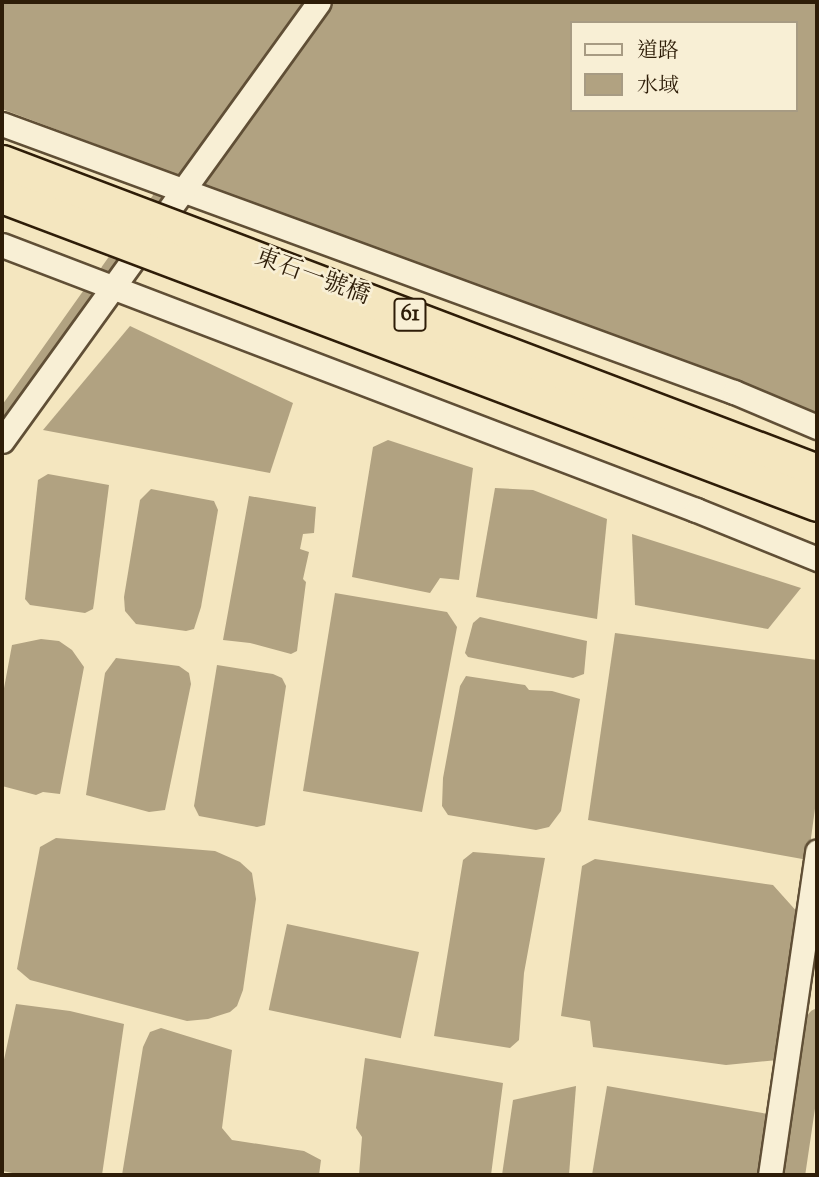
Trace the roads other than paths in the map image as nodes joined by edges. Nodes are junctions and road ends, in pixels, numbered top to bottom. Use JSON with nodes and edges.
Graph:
{"nodes":[{"id":1,"x":319,"y":2,"type":"edge"},
{"id":2,"x":2,"y":124,"type":"edge"},
{"id":3,"x":2,"y":162,"type":"edge"},
{"id":4,"x":184,"y":193,"type":"junction"},
{"id":5,"x":2,"y":196,"type":"edge"},
{"id":6,"x":2,"y":245,"type":"edge"},
{"id":7,"x":113,"y":285,"type":"junction"},
{"id":8,"x":817,"y":427,"type":"edge"},
{"id":9,"x":2,"y":441,"type":"edge"},
{"id":10,"x":817,"y":471,"type":"edge"},
{"id":11,"x":817,"y":504,"type":"edge"},
{"id":12,"x":810,"y":554,"type":"edge"},
{"id":13,"x":817,"y":851,"type":"edge"},
{"id":14,"x":770,"y":1175,"type":"edge"}],
"edges":[{"from":1,"to":4,"type":"street"},
{"from":2,"to":4,"type":"street"},
{"from":3,"to":10,"type":"highway","name":"東石一號橋","number":"61","bridge":true},
{"from":4,"to":7,"type":"street"},
{"from":4,"to":8,"type":"street"},
{"from":5,"to":11,"type":"highway","name":"東石一號橋","number":"61","bridge":true},
{"from":6,"to":7,"type":"street"},
{"from":7,"to":9,"type":"street"},
{"from":7,"to":12,"type":"street"},
{"from":13,"to":14,"type":"street"}]}
